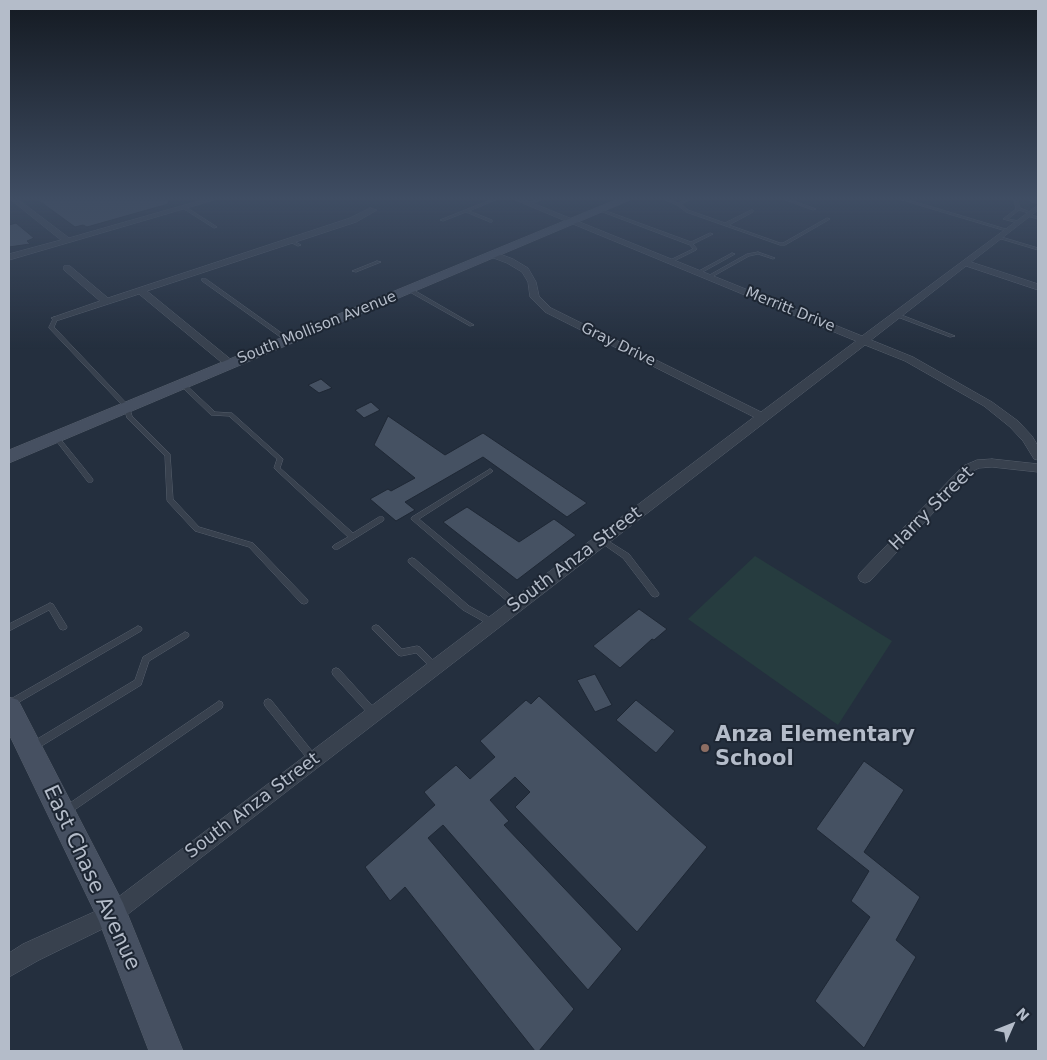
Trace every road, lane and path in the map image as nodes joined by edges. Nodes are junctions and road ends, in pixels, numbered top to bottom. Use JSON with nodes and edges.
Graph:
{"nodes":[{"id":1,"x":35,"y":249,"type":"edge"},
{"id":2,"x":274,"y":249,"type":"edge"},
{"id":3,"x":507,"y":249,"type":"edge"},
{"id":4,"x":639,"y":249,"type":"edge"},
{"id":5,"x":694,"y":249,"type":"edge"},
{"id":6,"x":982,"y":249,"type":"edge"},
{"id":7,"x":733,"y":254,"type":"dead end"},
{"id":8,"x":494,"y":255,"type":"junction"},
{"id":9,"x":9,"y":257,"type":"edge"},
{"id":10,"x":773,"y":258,"type":"dead end"},
{"id":11,"x":379,"y":262,"type":"dead end"},
{"id":12,"x":670,"y":262,"type":"junction"},
{"id":13,"x":964,"y":263,"type":"junction"},
{"id":14,"x":67,"y":268,"type":"dead end"},
{"id":15,"x":354,"y":271,"type":"dead end"},
{"id":16,"x":697,"y":273,"type":"junction"},
{"id":17,"x":708,"y":277,"type":"junction"},
{"id":18,"x":204,"y":280,"type":"dead end"},
{"id":19,"x":1038,"y":287,"type":"edge"},
{"id":20,"x":410,"y":290,"type":"junction"},
{"id":21,"x":141,"y":291,"type":"junction"},
{"id":22,"x":107,"y":302,"type":"junction"},
{"id":23,"x":897,"y":315,"type":"junction"},
{"id":24,"x":56,"y":318,"type":"joint"},
{"id":25,"x":472,"y":325,"type":"dead end"},
{"id":26,"x":952,"y":336,"type":"dead end"},
{"id":27,"x":288,"y":340,"type":"junction"},
{"id":28,"x":864,"y":340,"type":"junction"},
{"id":29,"x":230,"y":364,"type":"junction"},
{"id":30,"x":182,"y":384,"type":"junction"},
{"id":31,"x":127,"y":407,"type":"junction"},
{"id":32,"x":763,"y":417,"type":"junction"},
{"id":33,"x":56,"y":437,"type":"junction"},
{"id":34,"x":1038,"y":456,"type":"edge"},
{"id":35,"x":9,"y":457,"type":"edge"},
{"id":36,"x":1038,"y":468,"type":"edge"},
{"id":37,"x":490,"y":472,"type":"dead end"},
{"id":38,"x":90,"y":480,"type":"dead end"},
{"id":39,"x":381,"y":519,"type":"dead end"},
{"id":40,"x":352,"y":536,"type":"junction"},
{"id":41,"x":602,"y":540,"type":"junction"},
{"id":42,"x":336,"y":547,"type":"dead end"},
{"id":43,"x":412,"y":561,"type":"dead end"},
{"id":44,"x":865,"y":577,"type":"dead end"},
{"id":45,"x":655,"y":594,"type":"dead end"},
{"id":46,"x":304,"y":601,"type":"dead end"},
{"id":47,"x":517,"y":605,"type":"junction"},
{"id":48,"x":492,"y":624,"type":"junction"},
{"id":49,"x":63,"y":627,"type":"dead end"},
{"id":50,"x":9,"y":628,"type":"edge"},
{"id":51,"x":376,"y":628,"type":"dead end"},
{"id":52,"x":138,"y":629,"type":"dead end"},
{"id":53,"x":186,"y":635,"type":"dead end"},
{"id":54,"x":436,"y":667,"type":"junction"},
{"id":55,"x":336,"y":672,"type":"dead end"},
{"id":56,"x":268,"y":703,"type":"dead end"},
{"id":57,"x":219,"y":705,"type":"dead end"},
{"id":58,"x":9,"y":706,"type":"edge"},
{"id":59,"x":374,"y":714,"type":"junction"},
{"id":60,"x":30,"y":748,"type":"junction"},
{"id":61,"x":314,"y":760,"type":"junction"},
{"id":62,"x":62,"y":813,"type":"junction"},
{"id":63,"x":112,"y":914,"type":"junction"},
{"id":64,"x":9,"y":966,"type":"edge"},
{"id":65,"x":166,"y":1051,"type":"edge"}],
"edges":[{"from":1,"to":9,"type":"street"},
{"from":2,"to":21,"type":"street"},
{"from":3,"to":8,"type":"main road","name":"South Mollison Avenue"},
{"from":4,"to":12,"type":"street","name":"Merritt Drive"},
{"from":5,"to":12,"type":"lane"},
{"from":6,"to":13,"type":"street","name":"South Anza Street"},
{"from":7,"to":16,"type":"lane"},
{"from":8,"to":20,"type":"main road","name":"South Mollison Avenue"},
{"from":8,"to":32,"type":"street","name":"Gray Drive"},
{"from":10,"to":17,"type":"lane"},
{"from":11,"to":15,"type":"lane"},
{"from":12,"to":16,"type":"street","name":"Merritt Drive"},
{"from":13,"to":19,"type":"street"},
{"from":13,"to":23,"type":"street","name":"South Anza Street"},
{"from":14,"to":22,"type":"street"},
{"from":16,"to":17,"type":"street","name":"Merritt Drive"},
{"from":17,"to":28,"type":"street","name":"Merritt Drive"},
{"from":18,"to":27,"type":"lane"},
{"from":20,"to":25,"type":"lane"},
{"from":20,"to":27,"type":"main road","name":"South Mollison Avenue"},
{"from":21,"to":22,"type":"street"},
{"from":21,"to":29,"type":"street"},
{"from":22,"to":24,"type":"street"},
{"from":23,"to":26,"type":"lane"},
{"from":23,"to":28,"type":"street","name":"South Anza Street"},
{"from":24,"to":31,"type":"lane"},
{"from":27,"to":29,"type":"main road","name":"South Mollison Avenue"},
{"from":28,"to":32,"type":"street","name":"South Anza Street"},
{"from":28,"to":34,"type":"street","name":"Merritt Drive"},
{"from":29,"to":30,"type":"main road","name":"South Mollison Avenue"},
{"from":30,"to":31,"type":"main road","name":"South Mollison Avenue"},
{"from":30,"to":40,"type":"lane"},
{"from":31,"to":33,"type":"main road","name":"South Mollison Avenue"},
{"from":31,"to":46,"type":"lane"},
{"from":32,"to":41,"type":"street","name":"South Anza Street"},
{"from":33,"to":35,"type":"main road","name":"South Mollison Avenue"},
{"from":33,"to":38,"type":"lane"},
{"from":36,"to":44,"type":"street","name":"Harry Street"},
{"from":37,"to":47,"type":"lane"},
{"from":39,"to":40,"type":"lane"},
{"from":40,"to":42,"type":"lane"},
{"from":41,"to":45,"type":"lane"},
{"from":41,"to":47,"type":"street","name":"South Anza Street"},
{"from":43,"to":48,"type":"lane"},
{"from":47,"to":48,"type":"street","name":"South Anza Street"},
{"from":48,"to":54,"type":"street","name":"South Anza Street"},
{"from":49,"to":50,"type":"lane"},
{"from":51,"to":54,"type":"lane"},
{"from":52,"to":58,"type":"lane"},
{"from":53,"to":60,"type":"lane"},
{"from":54,"to":59,"type":"street","name":"South Anza Street"},
{"from":55,"to":59,"type":"lane"},
{"from":56,"to":61,"type":"lane"},
{"from":57,"to":62,"type":"lane"},
{"from":58,"to":60,"type":"main road","name":"East Chase Avenue"},
{"from":59,"to":61,"type":"street","name":"South Anza Street"},
{"from":60,"to":62,"type":"main road","name":"East Chase Avenue"},
{"from":61,"to":63,"type":"street","name":"South Anza Street"},
{"from":62,"to":63,"type":"main road","name":"East Chase Avenue"},
{"from":63,"to":64,"type":"street","name":"South Anza Street"},
{"from":63,"to":65,"type":"main road","name":"East Chase Avenue"}]}
